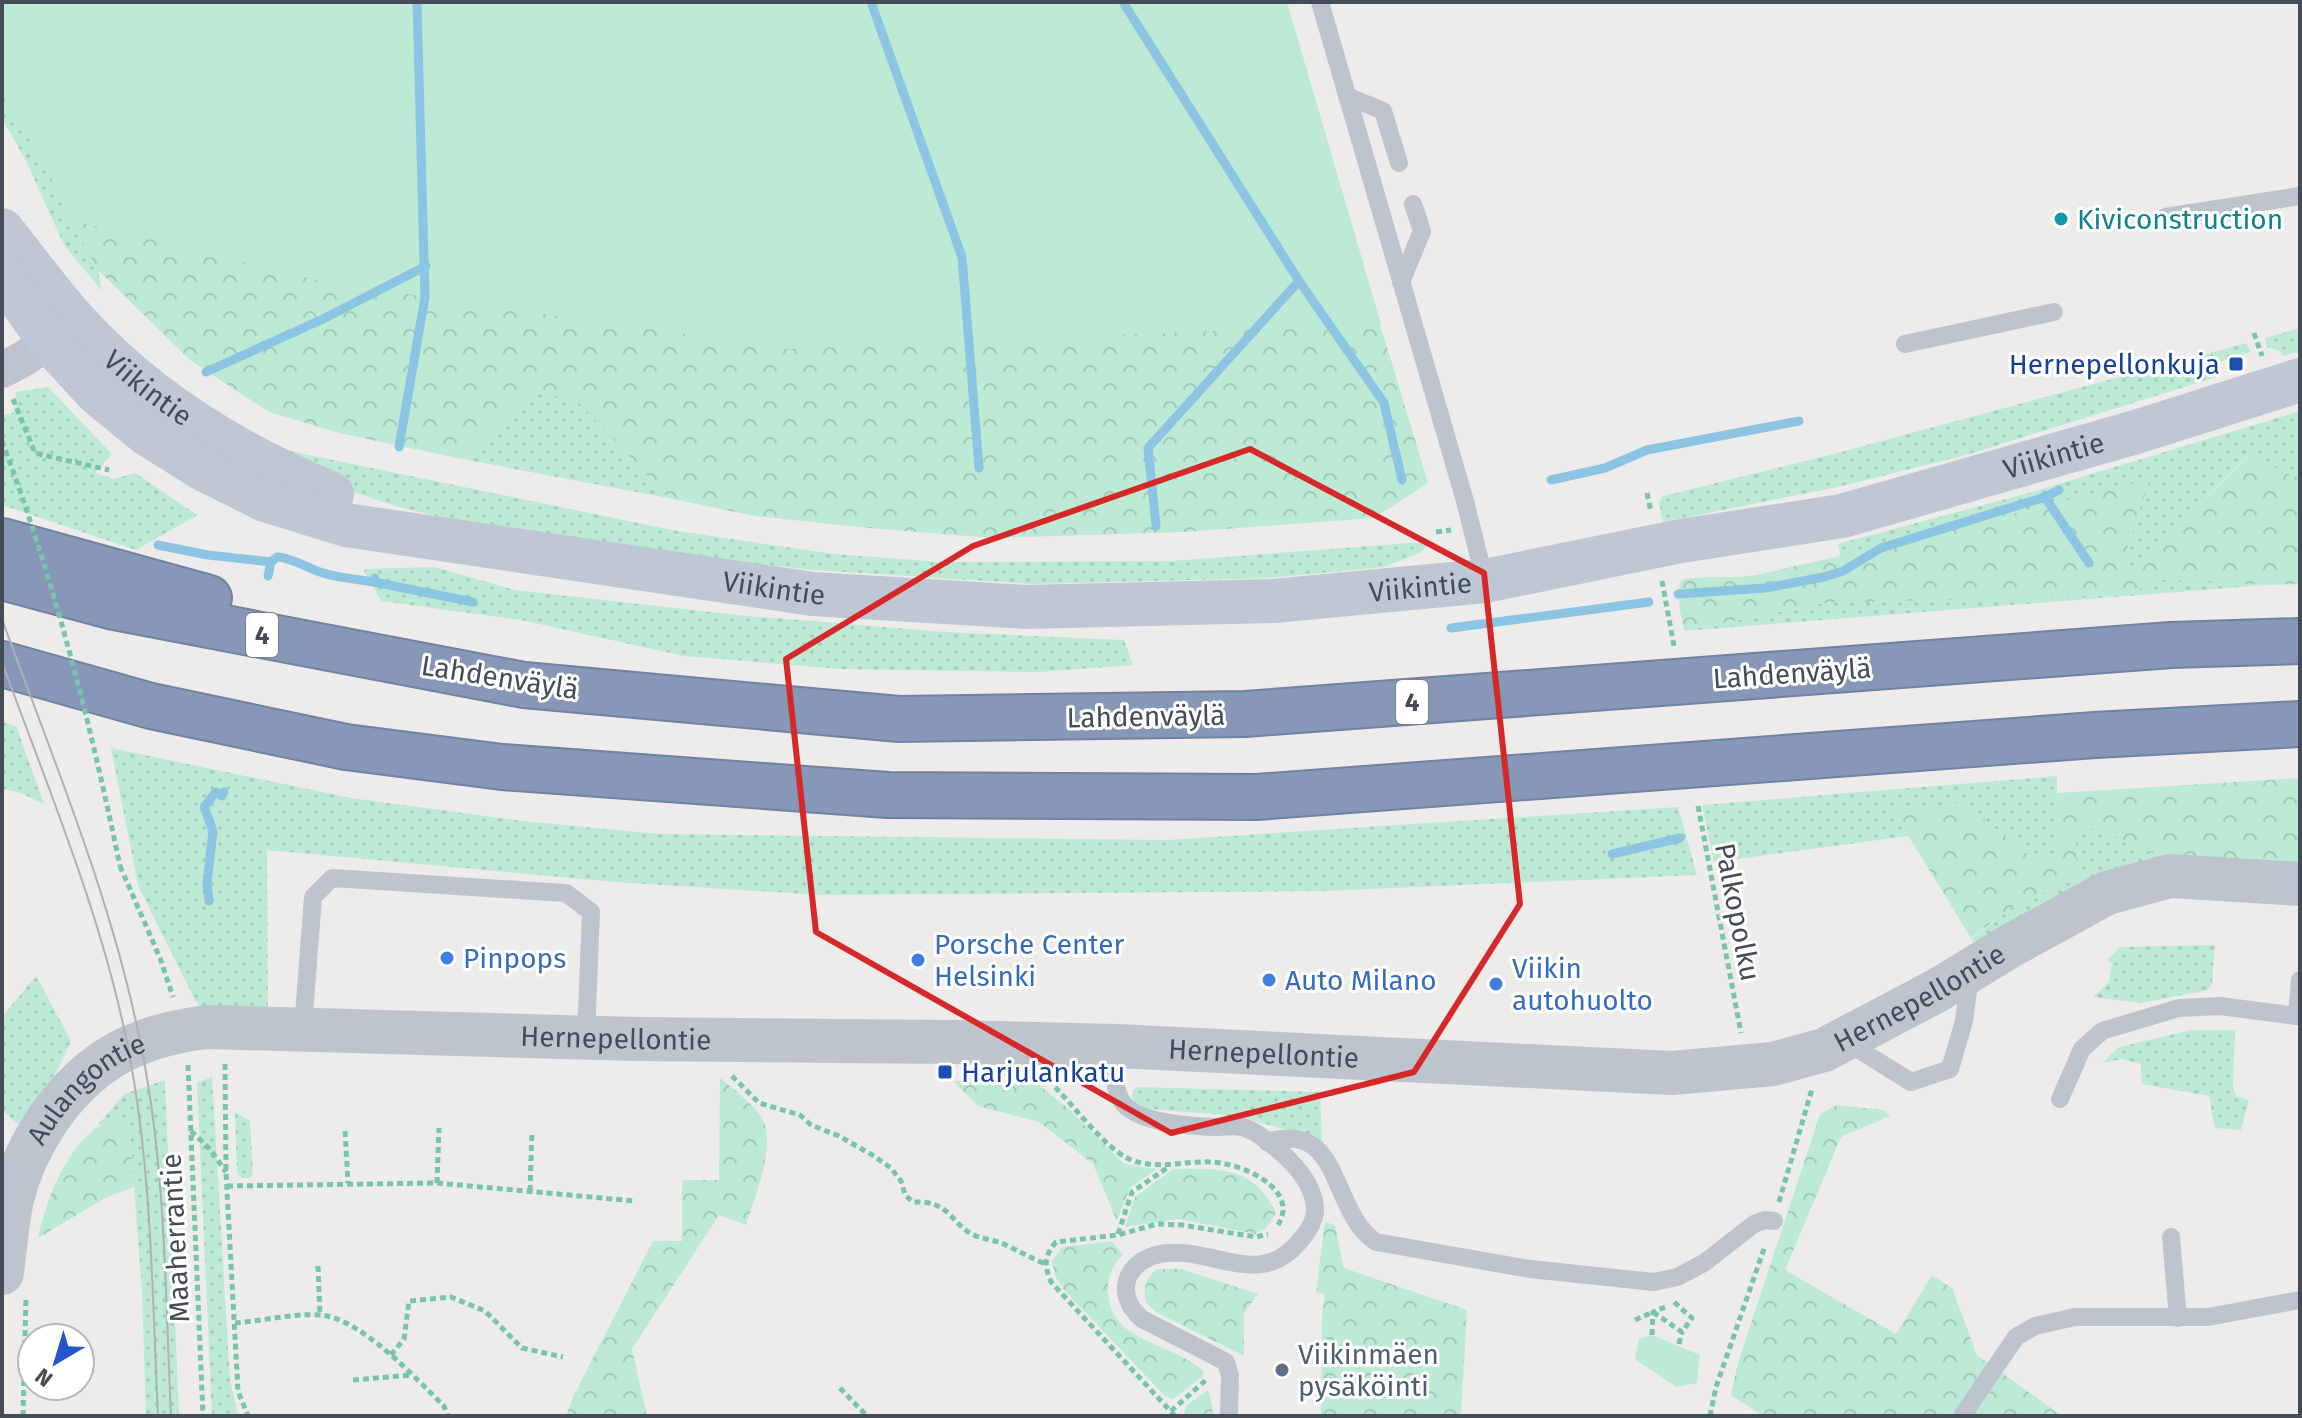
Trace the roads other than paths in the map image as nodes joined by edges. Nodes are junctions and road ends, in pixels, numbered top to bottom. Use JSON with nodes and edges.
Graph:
{"nodes":[{"id":1,"x":1320,"y":2,"type":"edge"},
{"id":2,"x":1347,"y":96,"type":"junction"},
{"id":3,"x":1399,"y":163,"type":"dead end"},
{"id":4,"x":2300,"y":196,"type":"edge"},
{"id":5,"x":1413,"y":204,"type":"dead end"},
{"id":6,"x":2165,"y":217,"type":"dead end"},
{"id":7,"x":2,"y":230,"type":"edge"},
{"id":8,"x":2,"y":274,"type":"edge"},
{"id":9,"x":1401,"y":282,"type":"junction"},
{"id":10,"x":2054,"y":312,"type":"dead end"},
{"id":11,"x":62,"y":331,"type":"junction"},
{"id":12,"x":1905,"y":344,"type":"dead end"},
{"id":13,"x":2300,"y":380,"type":"edge"},
{"id":14,"x":7,"y":383,"type":"edge"},
{"id":15,"x":2,"y":541,"type":"edge"},
{"id":16,"x":2,"y":577,"type":"edge"},
{"id":17,"x":1485,"y":581,"type":"junction"},
{"id":18,"x":2300,"y":641,"type":"edge"},
{"id":19,"x":2,"y":664,"type":"edge"},
{"id":20,"x":2,"y":682,"type":"edge"},
{"id":21,"x":524,"y":685,"type":"junction"},
{"id":22,"x":151,"y":706,"type":"junction"},
{"id":23,"x":2300,"y":724,"type":"edge"},
{"id":24,"x":2300,"y":884,"type":"edge"},
{"id":25,"x":1971,"y":969,"type":"junction"},
{"id":26,"x":2300,"y":980,"type":"edge"},
{"id":27,"x":2299,"y":1016,"type":"edge"},
{"id":28,"x":303,"y":1028,"type":"junction"},
{"id":29,"x":586,"y":1038,"type":"junction"},
{"id":30,"x":1844,"y":1041,"type":"junction"},
{"id":31,"x":185,"y":1044,"type":"joint"},
{"id":32,"x":1116,"y":1046,"type":"junction"},
{"id":33,"x":2060,"y":1099,"type":"dead end"},
{"id":34,"x":1267,"y":1142,"type":"junction"},
{"id":35,"x":1774,"y":1221,"type":"dead end"},
{"id":36,"x":2171,"y":1237,"type":"dead end"},
{"id":37,"x":14,"y":1284,"type":"edge"},
{"id":38,"x":2300,"y":1300,"type":"edge"},
{"id":39,"x":2178,"y":1318,"type":"junction"},
{"id":40,"x":1229,"y":1416,"type":"edge"},
{"id":41,"x":1962,"y":1416,"type":"edge"}],
"edges":[{"from":1,"to":2,"type":"lane"},
{"from":2,"to":3,"type":"lane"},
{"from":2,"to":9,"type":"lane"},
{"from":4,"to":6,"type":"lane"},
{"from":5,"to":9,"type":"lane"},
{"from":7,"to":11,"type":"main road","name":"Viikintie"},
{"from":8,"to":11,"type":"main road","name":"Viikintie"},
{"from":9,"to":17,"type":"lane"},
{"from":10,"to":12,"type":"lane"},
{"from":11,"to":14,"type":"street"},
{"from":11,"to":17,"type":"main road","name":"Viikintie"},
{"from":13,"to":17,"type":"main road","name":"Viikintie"},
{"from":15,"to":21,"type":"highway"},
{"from":16,"to":21,"type":"highway","name":"Lahdenväylä","number":"4"},
{"from":18,"to":21,"type":"highway","name":"Lahdenväylä","number":"4"},
{"from":19,"to":22,"type":"highway"},
{"from":20,"to":22,"type":"highway"},
{"from":22,"to":23,"type":"highway"},
{"from":24,"to":25,"type":"street","name":"Hernepellontie"},
{"from":25,"to":30,"type":"street","name":"Hernepellontie"},
{"from":25,"to":30,"type":"lane"},
{"from":26,"to":27,"type":"lane"},
{"from":27,"to":33,"type":"lane"},
{"from":28,"to":29,"type":"street","name":"Hernepellontie"},
{"from":28,"to":29,"type":"lane"},
{"from":28,"to":31,"type":"street","name":"Hernepellontie"},
{"from":29,"to":32,"type":"street","name":"Hernepellontie"},
{"from":30,"to":32,"type":"street","name":"Hernepellontie"},
{"from":31,"to":37,"type":"street","name":"Aulangontie"},
{"from":32,"to":34,"type":"lane"},
{"from":34,"to":35,"type":"lane"},
{"from":34,"to":40,"type":"lane"},
{"from":36,"to":39,"type":"lane"},
{"from":38,"to":39,"type":"lane"},
{"from":39,"to":41,"type":"lane"}]}
